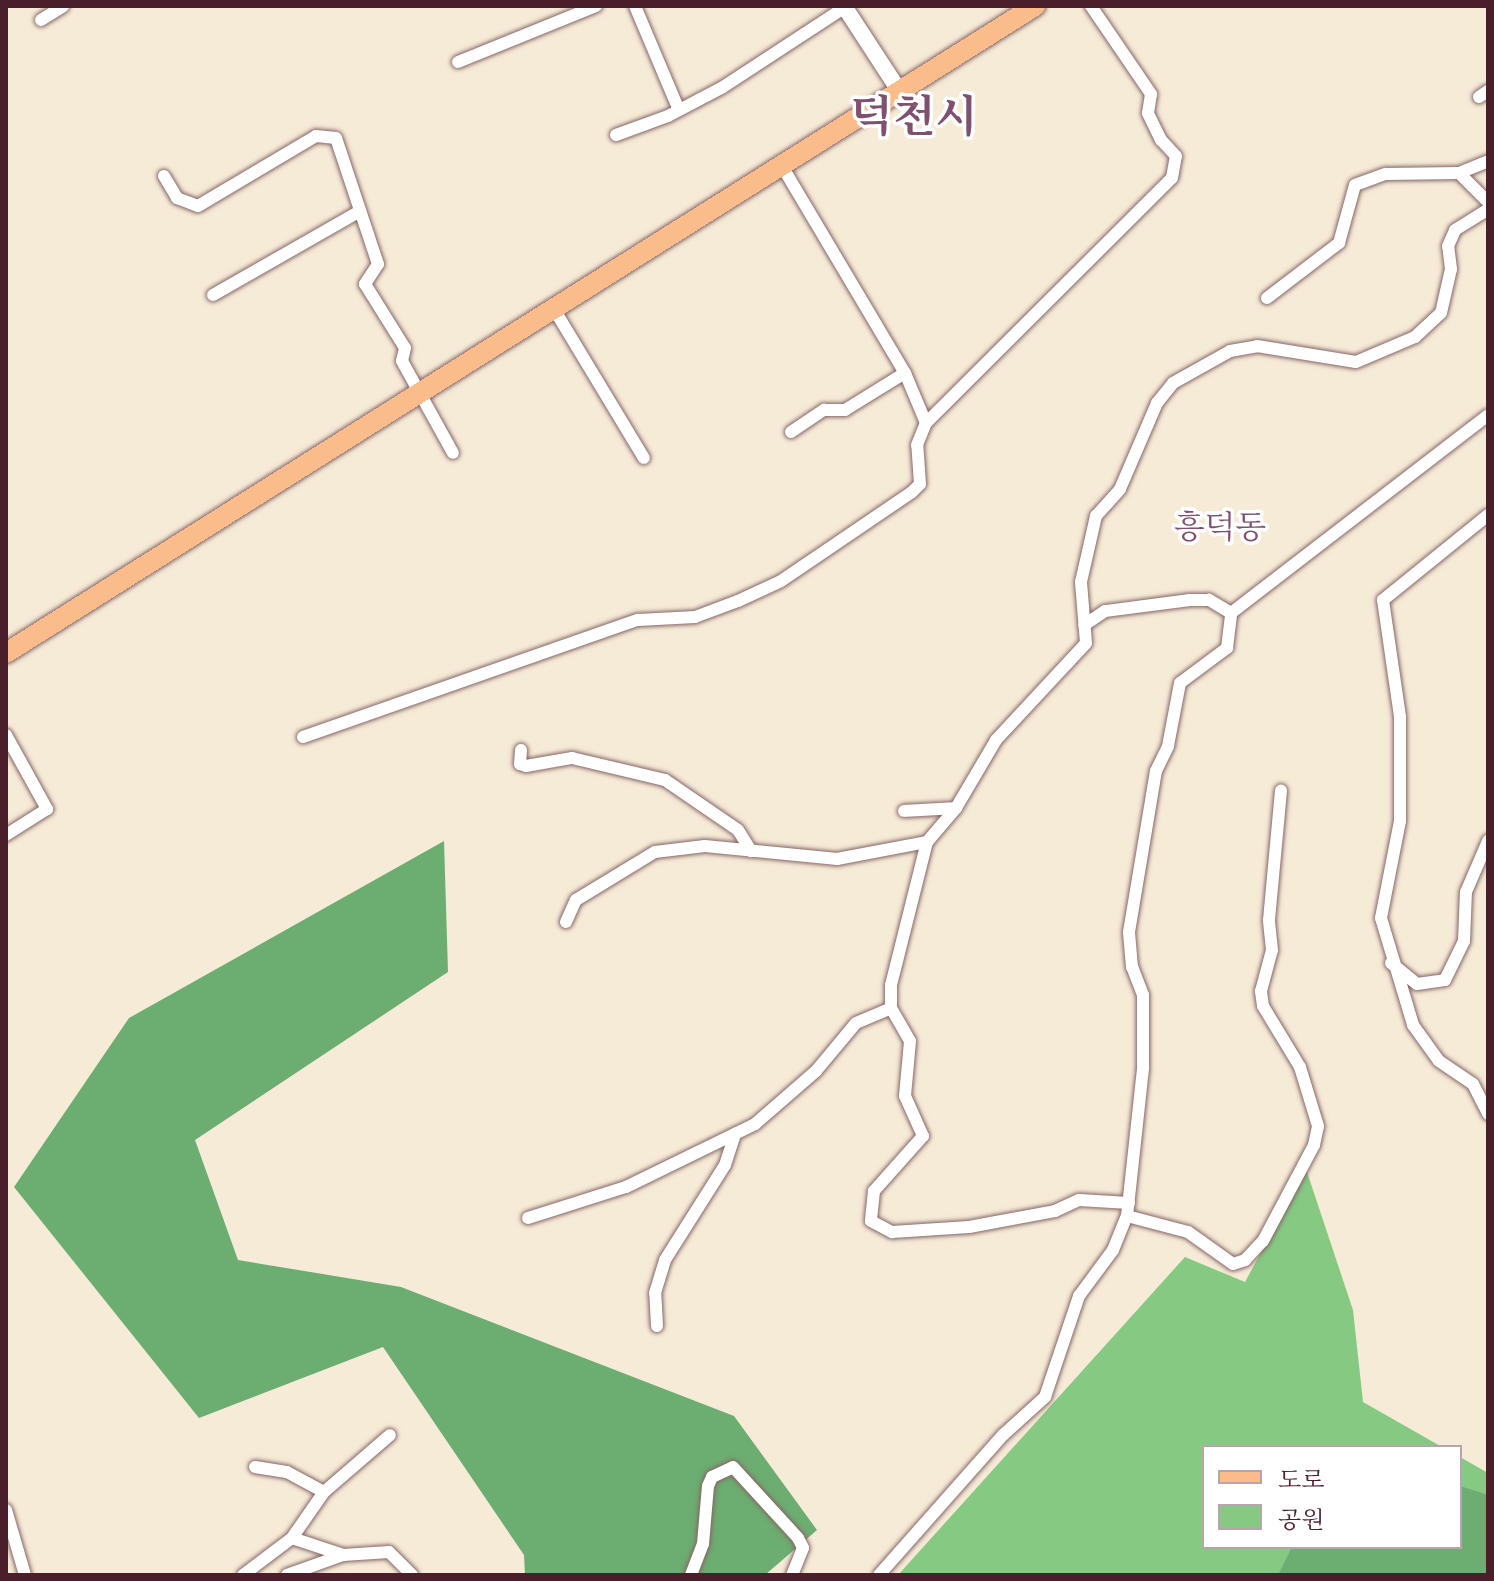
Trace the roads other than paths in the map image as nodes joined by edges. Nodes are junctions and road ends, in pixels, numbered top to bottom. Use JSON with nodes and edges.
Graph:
{"nodes":[{"id":1,"x":63,"y":6,"type":"edge"},
{"id":2,"x":596,"y":6,"type":"edge"},
{"id":3,"x":635,"y":6,"type":"edge"},
{"id":4,"x":845,"y":6,"type":"edge"},
{"id":5,"x":1035,"y":6,"type":"edge"},
{"id":6,"x":1091,"y":6,"type":"edge"},
{"id":7,"x":569,"y":11,"type":"edge"},
{"id":8,"x":41,"y":20,"type":"dead end"},
{"id":9,"x":458,"y":62,"type":"dead end"},
{"id":10,"x":900,"y":92,"type":"junction"},
{"id":11,"x":679,"y":110,"type":"junction"},
{"id":12,"x":616,"y":135,"type":"dead end"},
{"id":13,"x":1488,"y":161,"type":"edge"},
{"id":14,"x":782,"y":166,"type":"junction"},
{"id":15,"x":1459,"y":173,"type":"junction"},
{"id":16,"x":164,"y":176,"type":"dead end"},
{"id":17,"x":1488,"y":202,"type":"edge"},
{"id":18,"x":1488,"y":209,"type":"edge"},
{"id":19,"x":360,"y":211,"type":"junction"},
{"id":20,"x":213,"y":295,"type":"dead end"},
{"id":21,"x":1267,"y":298,"type":"dead end"},
{"id":22,"x":554,"y":309,"type":"junction"},
{"id":23,"x":905,"y":373,"type":"junction"},
{"id":24,"x":422,"y":392,"type":"junction"},
{"id":25,"x":1488,"y":415,"type":"edge"},
{"id":26,"x":926,"y":423,"type":"junction"},
{"id":27,"x":791,"y":432,"type":"dead end"},
{"id":28,"x":453,"y":453,"type":"dead end"},
{"id":29,"x":644,"y":458,"type":"dead end"},
{"id":30,"x":1488,"y":515,"type":"edge"},
{"id":31,"x":1231,"y":613,"type":"junction"},
{"id":32,"x":1084,"y":625,"type":"junction"},
{"id":33,"x":6,"y":653,"type":"edge"},
{"id":34,"x":6,"y":737,"type":"edge"},
{"id":35,"x":303,"y":737,"type":"dead end"},
{"id":36,"x":521,"y":750,"type":"dead end"},
{"id":37,"x":1281,"y":791,"type":"dead end"},
{"id":38,"x":956,"y":808,"type":"junction"},
{"id":39,"x":904,"y":811,"type":"dead end"},
{"id":40,"x":6,"y":835,"type":"edge"},
{"id":41,"x":1488,"y":841,"type":"edge"},
{"id":42,"x":927,"y":842,"type":"junction"},
{"id":43,"x":751,"y":851,"type":"junction"},
{"id":44,"x":566,"y":922,"type":"dead end"},
{"id":45,"x":1391,"y":963,"type":"junction"},
{"id":46,"x":891,"y":1008,"type":"junction"},
{"id":47,"x":1488,"y":1114,"type":"edge"},
{"id":48,"x":735,"y":1134,"type":"junction"},
{"id":49,"x":1128,"y":1210,"type":"junction"},
{"id":50,"x":528,"y":1218,"type":"dead end"},
{"id":51,"x":657,"y":1326,"type":"dead end"},
{"id":52,"x":390,"y":1435,"type":"dead end"},
{"id":53,"x":255,"y":1467,"type":"dead end"},
{"id":54,"x":324,"y":1492,"type":"junction"},
{"id":55,"x":6,"y":1510,"type":"edge"},
{"id":56,"x":292,"y":1538,"type":"junction"},
{"id":57,"x":343,"y":1555,"type":"junction"},
{"id":58,"x":25,"y":1575,"type":"edge"},
{"id":59,"x":243,"y":1575,"type":"edge"},
{"id":60,"x":287,"y":1575,"type":"edge"},
{"id":61,"x":412,"y":1575,"type":"edge"},
{"id":62,"x":691,"y":1575,"type":"edge"},
{"id":63,"x":792,"y":1575,"type":"edge"},
{"id":64,"x":879,"y":1575,"type":"edge"}],
"edges":[{"from":1,"to":8,"type":"street"},
{"from":2,"to":7,"type":"street"},
{"from":3,"to":11,"type":"street"},
{"from":4,"to":10,"type":"street"},
{"from":4,"to":11,"type":"street"},
{"from":5,"to":10,"type":"main road"},
{"from":6,"to":26,"type":"street"},
{"from":7,"to":9,"type":"street"},
{"from":10,"to":14,"type":"main road"},
{"from":11,"to":12,"type":"street"},
{"from":13,"to":15,"type":"street"},
{"from":14,"to":22,"type":"main road"},
{"from":14,"to":23,"type":"street"},
{"from":15,"to":17,"type":"street"},
{"from":15,"to":21,"type":"street"},
{"from":16,"to":19,"type":"street"},
{"from":18,"to":32,"type":"street"},
{"from":19,"to":20,"type":"street"},
{"from":19,"to":24,"type":"street"},
{"from":22,"to":24,"type":"main road"},
{"from":22,"to":29,"type":"street"},
{"from":23,"to":26,"type":"street"},
{"from":23,"to":27,"type":"street"},
{"from":24,"to":28,"type":"street"},
{"from":24,"to":33,"type":"main road"},
{"from":25,"to":31,"type":"street"},
{"from":26,"to":35,"type":"street"},
{"from":30,"to":45,"type":"street"},
{"from":31,"to":32,"type":"street"},
{"from":31,"to":49,"type":"street"},
{"from":32,"to":38,"type":"street"},
{"from":34,"to":40,"type":"street"},
{"from":36,"to":43,"type":"street"},
{"from":37,"to":49,"type":"street"},
{"from":38,"to":39,"type":"street"},
{"from":38,"to":42,"type":"street"},
{"from":41,"to":45,"type":"street"},
{"from":42,"to":43,"type":"street"},
{"from":42,"to":46,"type":"street"},
{"from":43,"to":44,"type":"street"},
{"from":45,"to":47,"type":"street"},
{"from":46,"to":48,"type":"street"},
{"from":46,"to":49,"type":"street"},
{"from":48,"to":50,"type":"street"},
{"from":48,"to":51,"type":"street"},
{"from":49,"to":64,"type":"street"},
{"from":52,"to":54,"type":"street"},
{"from":53,"to":54,"type":"street"},
{"from":54,"to":56,"type":"street"},
{"from":55,"to":58,"type":"street"},
{"from":56,"to":57,"type":"street"},
{"from":56,"to":59,"type":"street"},
{"from":57,"to":60,"type":"street"},
{"from":57,"to":61,"type":"street"},
{"from":62,"to":63,"type":"street"}]}
